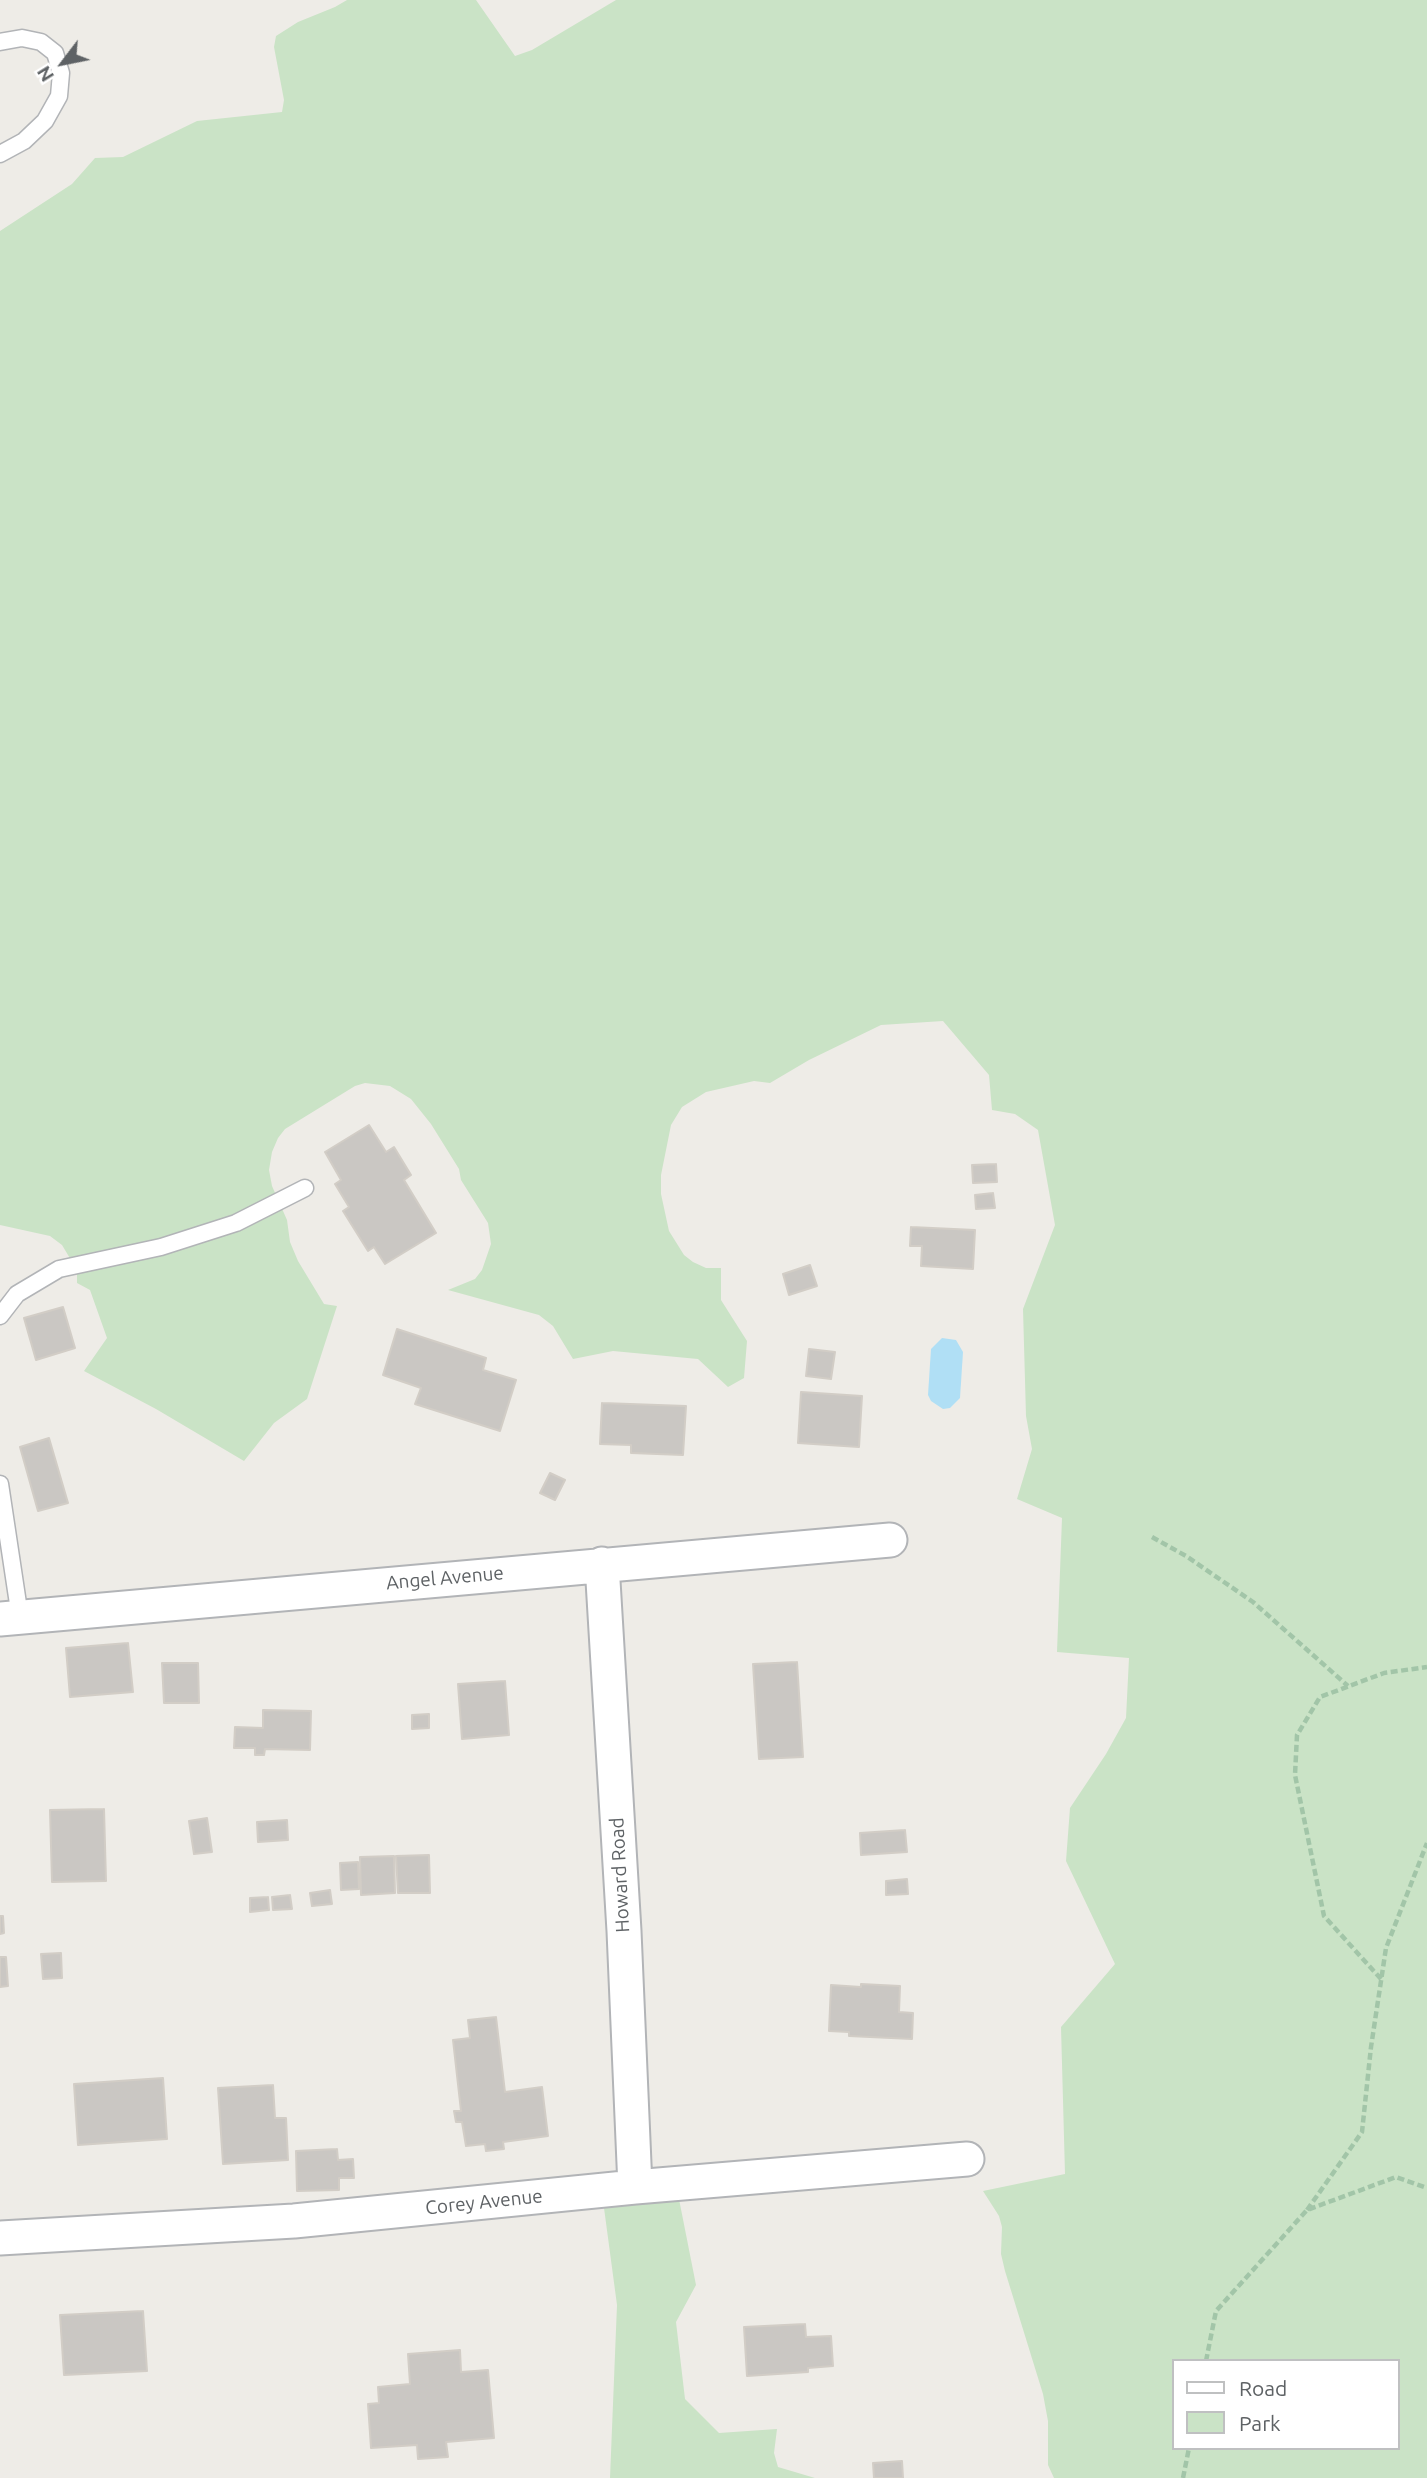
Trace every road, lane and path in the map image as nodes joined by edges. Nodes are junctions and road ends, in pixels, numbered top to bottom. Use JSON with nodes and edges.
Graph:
{"nodes":[{"id":1,"x":0,"y":42,"type":"edge"},
{"id":2,"x":0,"y":154,"type":"edge"},
{"id":3,"x":304,"y":1188,"type":"dead end"},
{"id":4,"x":0,"y":1316,"type":"edge"},
{"id":5,"x":0,"y":1484,"type":"edge"},
{"id":6,"x":1152,"y":1537,"type":"dead end"},
{"id":7,"x":890,"y":1540,"type":"dead end"},
{"id":8,"x":602,"y":1564,"type":"junction"},
{"id":9,"x":10,"y":1618,"type":"edge"},
{"id":10,"x":1427,"y":1667,"type":"edge"},
{"id":11,"x":1348,"y":1686,"type":"junction"},
{"id":12,"x":1427,"y":1843,"type":"edge"},
{"id":13,"x":1381,"y":1979,"type":"junction"},
{"id":14,"x":967,"y":2159,"type":"dead end"},
{"id":15,"x":635,"y":2187,"type":"junction"},
{"id":16,"x":1427,"y":2188,"type":"edge"},
{"id":17,"x":1307,"y":2210,"type":"junction"},
{"id":18,"x":0,"y":2238,"type":"edge"},
{"id":19,"x":1206,"y":2359,"type":"edge"},
{"id":20,"x":1189,"y":2450,"type":"edge"},
{"id":21,"x":1182,"y":2478,"type":"edge"}],
"edges":[{"from":1,"to":2,"type":"lane"},
{"from":3,"to":4,"type":"lane"},
{"from":5,"to":9,"type":"lane"},
{"from":6,"to":11,"type":"path"},
{"from":7,"to":8,"type":"street","name":"Angel Avenue"},
{"from":8,"to":9,"type":"street","name":"Angel Avenue"},
{"from":8,"to":15,"type":"street","name":"Howard Road"},
{"from":10,"to":11,"type":"path"},
{"from":11,"to":13,"type":"path"},
{"from":12,"to":13,"type":"path"},
{"from":13,"to":17,"type":"path"},
{"from":14,"to":15,"type":"street","name":"Corey Avenue"},
{"from":15,"to":18,"type":"street","name":"Corey Avenue"},
{"from":16,"to":17,"type":"path"},
{"from":17,"to":19,"type":"path"},
{"from":20,"to":21,"type":"path"}]}
